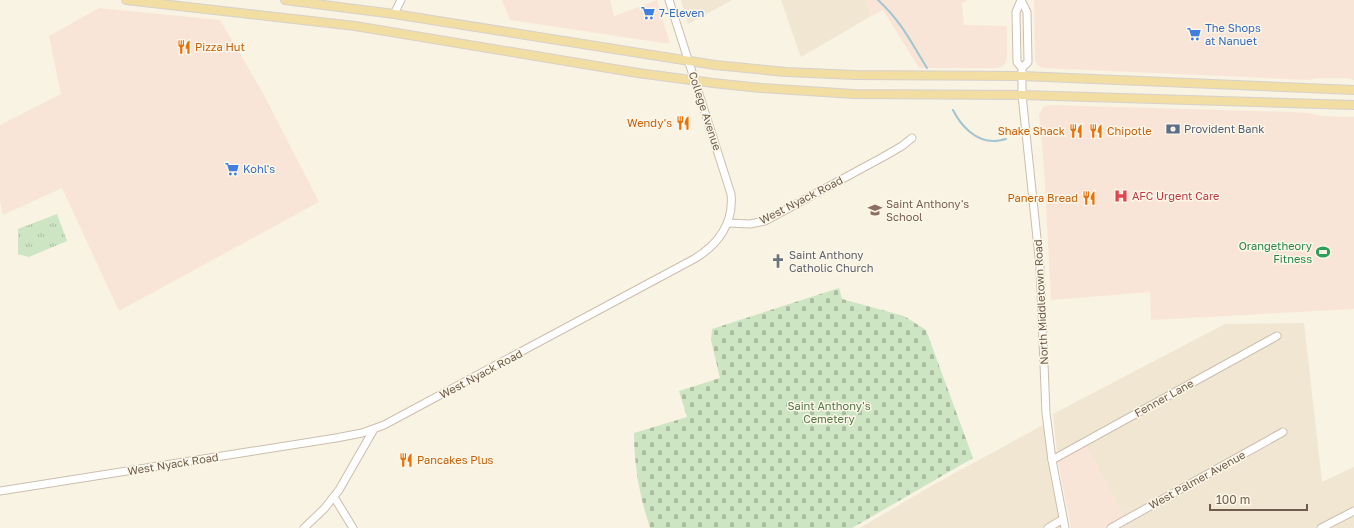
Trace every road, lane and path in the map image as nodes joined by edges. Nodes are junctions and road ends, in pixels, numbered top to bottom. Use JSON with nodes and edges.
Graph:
{"nodes":[{"id":1,"x":126,"y":0,"type":"edge"},
{"id":2,"x":285,"y":0,"type":"edge"},
{"id":3,"x":401,"y":0,"type":"edge"},
{"id":4,"x":669,"y":0,"type":"edge"},
{"id":5,"x":1021,"y":0,"type":"edge"},
{"id":6,"x":394,"y":14,"type":"junction"},
{"id":7,"x":689,"y":61,"type":"junction"},
{"id":8,"x":1022,"y":72,"type":"junction"},
{"id":9,"x":695,"y":81,"type":"junction"},
{"id":10,"x":1354,"y":90,"type":"edge"},
{"id":11,"x":1022,"y":95,"type":"junction"},
{"id":12,"x":1354,"y":105,"type":"edge"},
{"id":13,"x":912,"y":138,"type":"dead end"},
{"id":14,"x":728,"y":223,"type":"junction"},
{"id":15,"x":1276,"y":336,"type":"dead end"},
{"id":16,"x":374,"y":429,"type":"junction"},
{"id":17,"x":1283,"y":432,"type":"dead end"},
{"id":18,"x":1052,"y":460,"type":"junction"},
{"id":19,"x":0,"y":491,"type":"edge"},
{"id":20,"x":334,"y":497,"type":"junction"},
{"id":21,"x":1354,"y":511,"type":"edge"},
{"id":22,"x":1063,"y":519,"type":"junction"},
{"id":23,"x":304,"y":528,"type":"edge"},
{"id":24,"x":353,"y":528,"type":"edge"},
{"id":25,"x":1048,"y":528,"type":"edge"},
{"id":26,"x":1065,"y":528,"type":"edge"},
{"id":27,"x":1111,"y":528,"type":"edge"},
{"id":28,"x":1322,"y":528,"type":"edge"}],
"edges":[{"from":1,"to":9,"type":"main road"},
{"from":2,"to":6,"type":"main road"},
{"from":3,"to":6,"type":"street"},
{"from":4,"to":7,"type":"street","name":"College Avenue"},
{"from":5,"to":8,"type":"street"},
{"from":5,"to":8,"type":"street"},
{"from":6,"to":7,"type":"main road"},
{"from":7,"to":8,"type":"main road"},
{"from":7,"to":9,"type":"street","name":"College Avenue"},
{"from":8,"to":10,"type":"main road"},
{"from":8,"to":11,"type":"street","name":"North Middletown Road"},
{"from":9,"to":11,"type":"main road"},
{"from":9,"to":14,"type":"street","name":"College Avenue"},
{"from":11,"to":12,"type":"main road"},
{"from":11,"to":18,"type":"street","name":"North Middletown Road"},
{"from":13,"to":14,"type":"street","name":"West Nyack Road"},
{"from":14,"to":16,"type":"street","name":"West Nyack Road"},
{"from":15,"to":18,"type":"street","name":"Fenner Lane"},
{"from":16,"to":19,"type":"street","name":"West Nyack Road"},
{"from":16,"to":20,"type":"street"},
{"from":17,"to":27,"type":"street","name":"West Palmer Avenue"},
{"from":18,"to":22,"type":"street","name":"North Middletown Road"},
{"from":20,"to":23,"type":"street"},
{"from":20,"to":24,"type":"street"},
{"from":21,"to":28,"type":"street"},
{"from":22,"to":25,"type":"street"},
{"from":22,"to":26,"type":"street","name":"North Middletown Road"}]}
